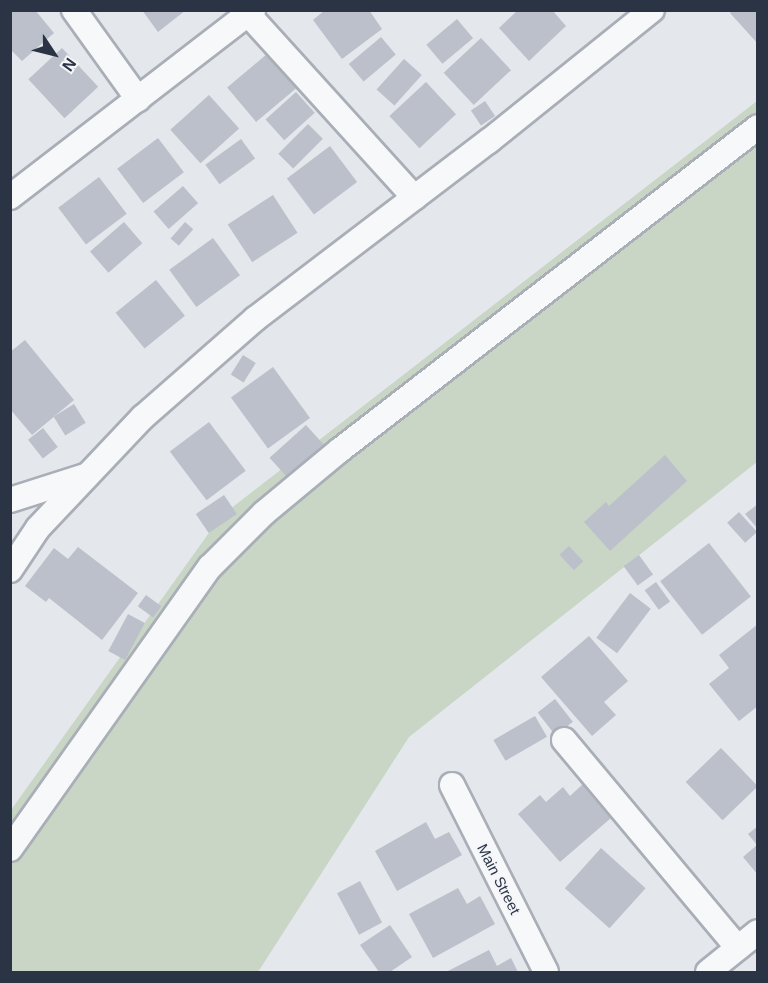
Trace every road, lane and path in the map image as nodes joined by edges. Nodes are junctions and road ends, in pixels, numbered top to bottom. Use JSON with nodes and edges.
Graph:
{"nodes":[{"id":1,"x":74,"y":10,"type":"edge"},
{"id":2,"x":652,"y":10,"type":"edge"},
{"id":3,"x":251,"y":12,"type":"edge"},
{"id":4,"x":138,"y":99,"type":"junction"},
{"id":5,"x":758,"y":127,"type":"edge"},
{"id":6,"x":10,"y":197,"type":"edge"},
{"id":7,"x":415,"y":198,"type":"junction"},
{"id":8,"x":89,"y":475,"type":"junction"},
{"id":9,"x":10,"y":500,"type":"edge"},
{"id":10,"x":10,"y":570,"type":"edge"},
{"id":11,"x":564,"y":740,"type":"dead end"},
{"id":12,"x":452,"y":785,"type":"dead end"},
{"id":13,"x":10,"y":849,"type":"edge"},
{"id":14,"x":758,"y":932,"type":"edge"},
{"id":15,"x":738,"y":948,"type":"junction"},
{"id":16,"x":546,"y":972,"type":"edge"},
{"id":17,"x":708,"y":972,"type":"edge"}],
"edges":[{"from":1,"to":4,"type":"street"},
{"from":2,"to":7,"type":"street"},
{"from":3,"to":4,"type":"street"},
{"from":3,"to":7,"type":"street"},
{"from":4,"to":6,"type":"street"},
{"from":5,"to":13,"type":"street"},
{"from":7,"to":8,"type":"street"},
{"from":8,"to":9,"type":"street"},
{"from":8,"to":10,"type":"street"},
{"from":11,"to":15,"type":"street"},
{"from":12,"to":16,"type":"street","name":"Main Street"},
{"from":14,"to":15,"type":"street"},
{"from":15,"to":17,"type":"street"}]}
